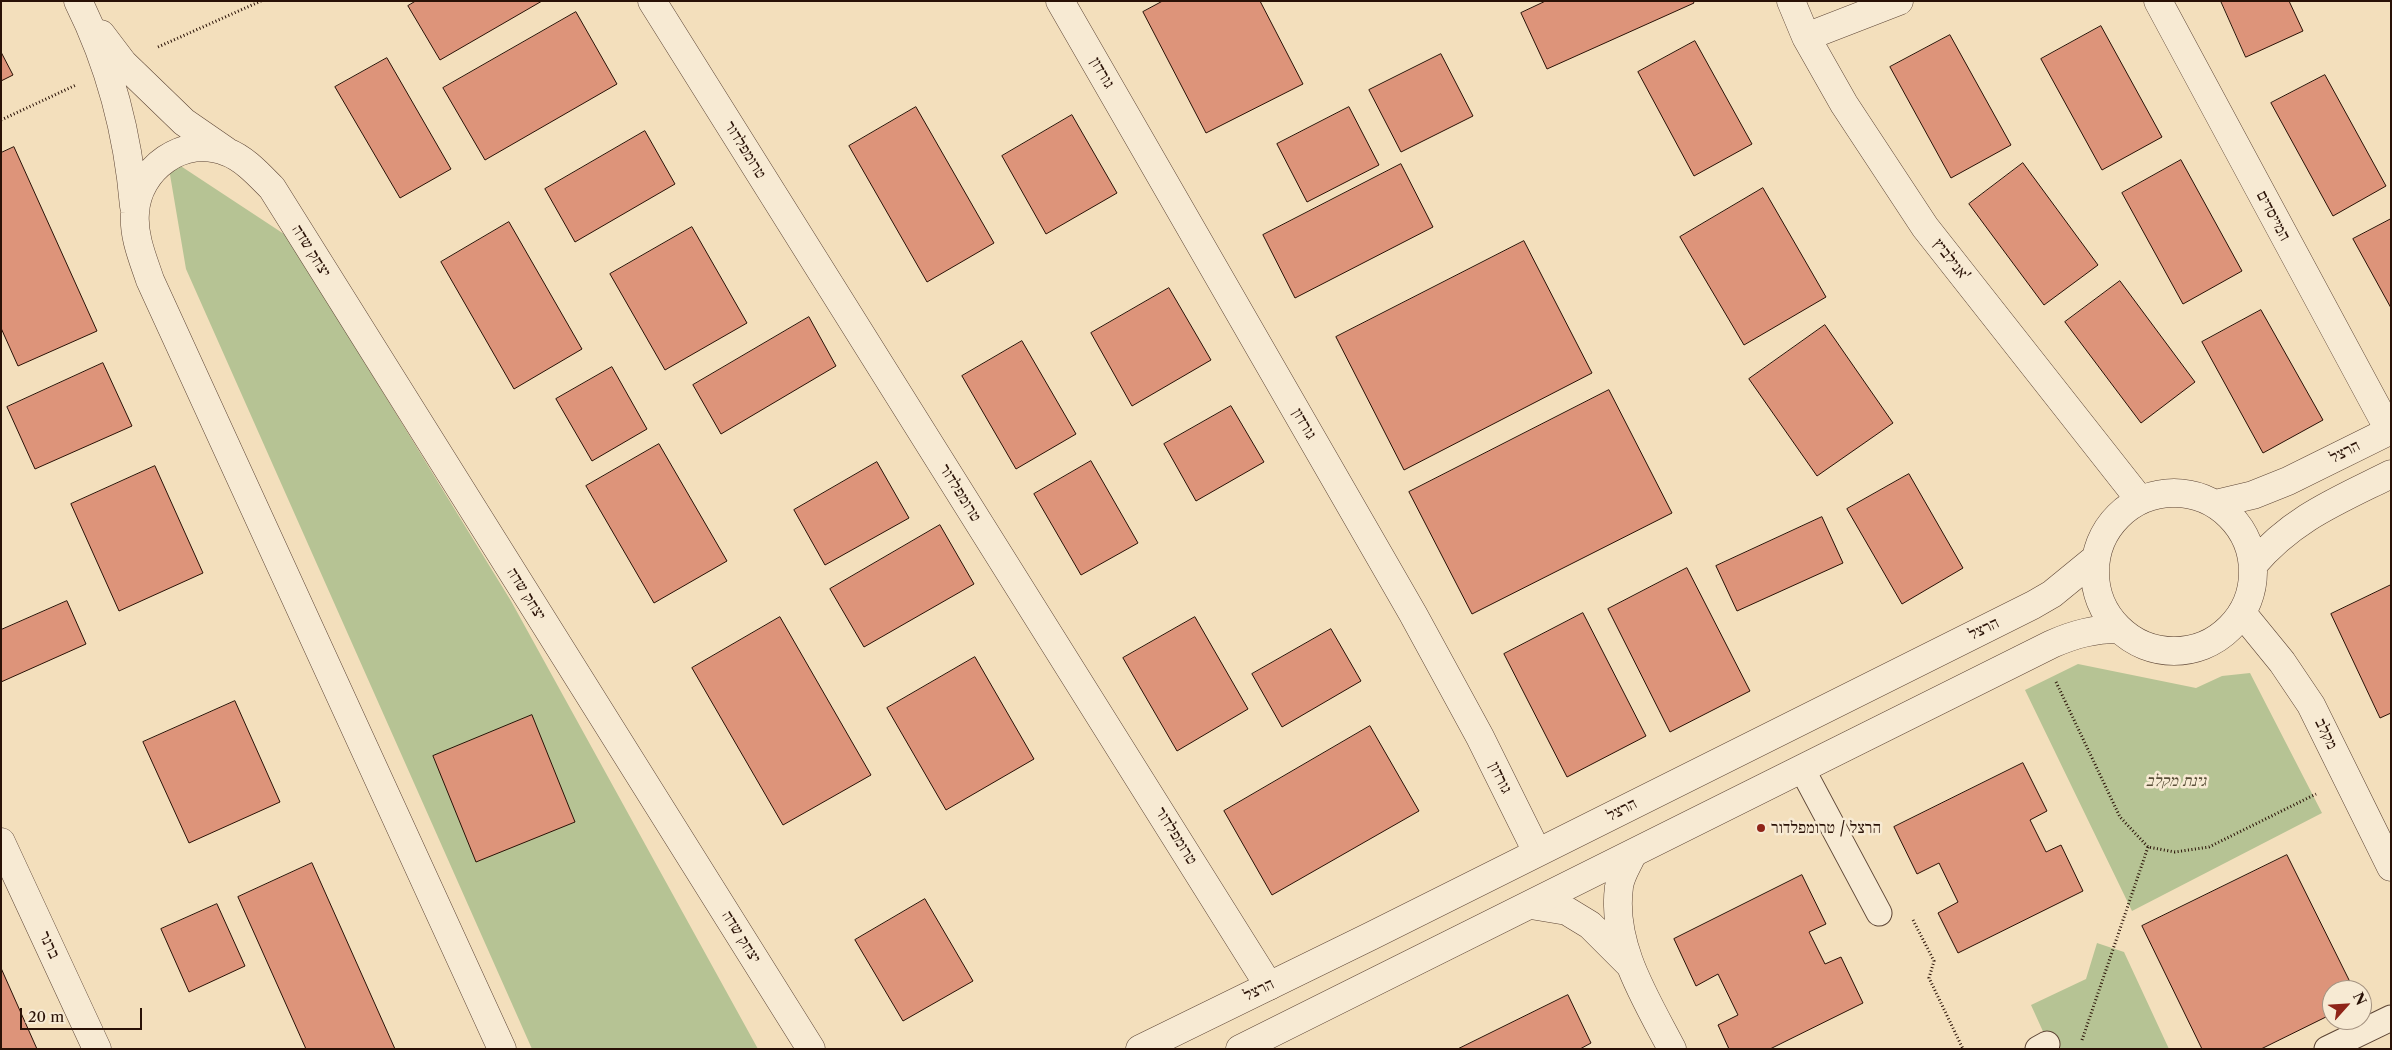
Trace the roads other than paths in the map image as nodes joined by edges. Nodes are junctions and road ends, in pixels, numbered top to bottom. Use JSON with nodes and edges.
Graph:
{"nodes":[{"id":1,"x":652,"y":1,"type":"edge"},
{"id":2,"x":1060,"y":1,"type":"edge"},
{"id":3,"x":1791,"y":1,"type":"edge"},
{"id":4,"x":1899,"y":1,"type":"edge"},
{"id":5,"x":2158,"y":1,"type":"edge"},
{"id":6,"x":79,"y":4,"type":"edge"},
{"id":7,"x":1806,"y":37,"type":"junction"},
{"id":8,"x":227,"y":152,"type":"junction"},
{"id":9,"x":135,"y":213,"type":"junction"},
{"id":10,"x":2390,"y":430,"type":"edge"},
{"id":11,"x":2391,"y":474,"type":"edge"},
{"id":12,"x":2140,"y":500,"type":"junction"},
{"id":13,"x":2215,"y":504,"type":"junction"},
{"id":14,"x":2096,"y":558,"type":"junction"},
{"id":15,"x":2253,"y":564,"type":"junction"},
{"id":16,"x":2242,"y":613,"type":"junction"},
{"id":17,"x":2119,"y":628,"type":"junction"},
{"id":18,"x":1802,"y":770,"type":"junction"},
{"id":19,"x":1,"y":842,"type":"edge"},
{"id":20,"x":1537,"y":852,"type":"junction"},
{"id":21,"x":1632,"y":854,"type":"junction"},
{"id":22,"x":2391,"y":868,"type":"edge"},
{"id":23,"x":1531,"y":905,"type":"junction"},
{"id":24,"x":1879,"y":914,"type":"dead end"},
{"id":25,"x":1629,"y":964,"type":"junction"},
{"id":26,"x":1269,"y":986,"type":"junction"},
{"id":27,"x":2391,"y":1018,"type":"edge"},
{"id":28,"x":97,"y":1049,"type":"edge"},
{"id":29,"x":502,"y":1049,"type":"edge"},
{"id":30,"x":811,"y":1049,"type":"edge"},
{"id":31,"x":1140,"y":1049,"type":"edge"},
{"id":32,"x":1240,"y":1049,"type":"edge"},
{"id":33,"x":1672,"y":1049,"type":"edge"},
{"id":34,"x":2327,"y":1049,"type":"edge"}],
"edges":[{"from":1,"to":26,"type":"street","name":"טרומפלדור"},
{"from":2,"to":20,"type":"street","name":"גורדון"},
{"from":3,"to":7,"type":"street","name":"אנילביץ'"},
{"from":4,"to":7,"type":"street"},
{"from":5,"to":10,"type":"street","name":"המייסדים"},
{"from":6,"to":8,"type":"street","name":"יצחק שדה"},
{"from":6,"to":9,"type":"street","name":"יצחק שדה"},
{"from":7,"to":12,"type":"street","name":"אנילביץ'"},
{"from":8,"to":9,"type":"street","name":"יצחק שדה"},
{"from":8,"to":30,"type":"street","name":"יצחק שדה"},
{"from":9,"to":29,"type":"street","name":"יצחק שדה"},
{"from":10,"to":13,"type":"street","name":"הרצל"},
{"from":11,"to":15,"type":"street"},
{"from":12,"to":13,"type":"street"},
{"from":12,"to":14,"type":"street"},
{"from":13,"to":15,"type":"street"},
{"from":14,"to":17,"type":"street"},
{"from":14,"to":20,"type":"street","name":"הרצל"},
{"from":15,"to":16,"type":"street"},
{"from":16,"to":17,"type":"street"},
{"from":16,"to":22,"type":"street","name":"מקלב"},
{"from":17,"to":18,"type":"street"},
{"from":18,"to":21,"type":"street"},
{"from":18,"to":24,"type":"lane"},
{"from":19,"to":28,"type":"street","name":"ברנר"},
{"from":20,"to":26,"type":"street","name":"הרצל"},
{"from":21,"to":23,"type":"street"},
{"from":21,"to":25,"type":"street"},
{"from":23,"to":25,"type":"street"},
{"from":23,"to":32,"type":"street"},
{"from":25,"to":33,"type":"street"},
{"from":26,"to":31,"type":"street","name":"הרצל"},
{"from":27,"to":34,"type":"lane"}]}
